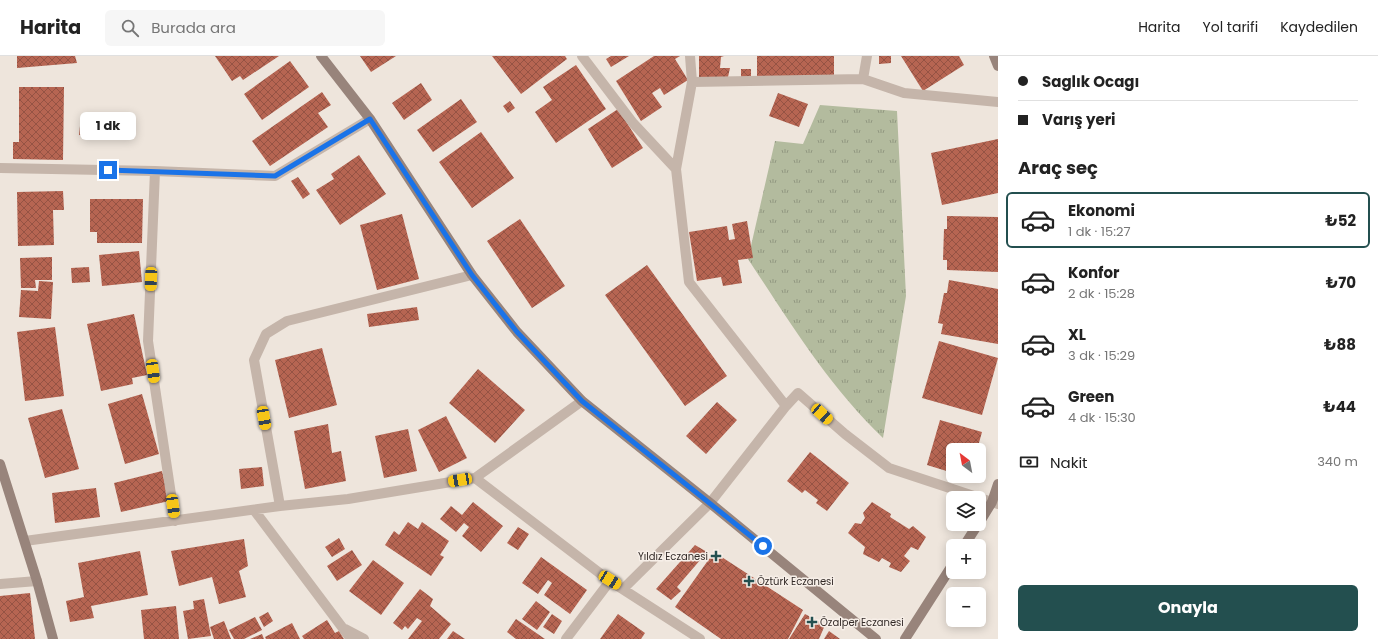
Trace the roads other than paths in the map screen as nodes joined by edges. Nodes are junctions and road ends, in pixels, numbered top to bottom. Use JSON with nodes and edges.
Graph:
{"nodes":[{"id":1,"x":321,"y":56,"type":"edge"},
{"id":2,"x":582,"y":56,"type":"edge"},
{"id":3,"x":690,"y":56,"type":"edge"},
{"id":4,"x":867,"y":56,"type":"edge"},
{"id":5,"x":994,"y":56,"type":"edge"},
{"id":6,"x":998,"y":66,"type":"edge"},
{"id":7,"x":863,"y":79,"type":"junction"},
{"id":8,"x":692,"y":82,"type":"junction"},
{"id":9,"x":998,"y":102,"type":"edge"},
{"id":10,"x":370,"y":119,"type":"junction"},
{"id":11,"x":0,"y":168,"type":"edge"},
{"id":12,"x":676,"y":169,"type":"junction"},
{"id":13,"x":155,"y":171,"type":"junction"},
{"id":14,"x":472,"y":275,"type":"junction"},
{"id":15,"x":582,"y":401,"type":"junction"},
{"id":16,"x":786,"y":406,"type":"junction"},
{"id":17,"x":0,"y":464,"type":"edge"},
{"id":18,"x":475,"y":478,"type":"junction"},
{"id":19,"x":998,"y":484,"type":"edge"},
{"id":20,"x":710,"y":503,"type":"junction"},
{"id":21,"x":995,"y":503,"type":"edge"},
{"id":22,"x":280,"y":506,"type":"junction"},
{"id":23,"x":254,"y":510,"type":"junction"},
{"id":24,"x":986,"y":514,"type":"edge"},
{"id":25,"x":175,"y":521,"type":"junction"},
{"id":26,"x":25,"y":541,"type":"junction"},
{"id":27,"x":946,"y":575,"type":"edge"},
{"id":28,"x":610,"y":580,"type":"junction"},
{"id":29,"x":37,"y":581,"type":"junction"},
{"id":30,"x":0,"y":584,"type":"edge"},
{"id":31,"x":623,"y":589,"type":"junction"},
{"id":32,"x":343,"y":628,"type":"junction"},
{"id":33,"x":53,"y":639,"type":"edge"},
{"id":34,"x":351,"y":639,"type":"edge"},
{"id":35,"x":364,"y":639,"type":"edge"},
{"id":36,"x":566,"y":639,"type":"edge"},
{"id":37,"x":700,"y":639,"type":"edge"},
{"id":38,"x":876,"y":639,"type":"edge"},
{"id":39,"x":905,"y":639,"type":"edge"}],
"edges":[{"from":1,"to":10,"type":"street"},
{"from":2,"to":12,"type":"street"},
{"from":3,"to":8,"type":"street"},
{"from":4,"to":7,"type":"street"},
{"from":5,"to":6,"type":"street"},
{"from":7,"to":8,"type":"street"},
{"from":7,"to":9,"type":"street"},
{"from":8,"to":12,"type":"street"},
{"from":10,"to":13,"type":"street"},
{"from":10,"to":14,"type":"street"},
{"from":11,"to":13,"type":"street"},
{"from":12,"to":16,"type":"street"},
{"from":13,"to":25,"type":"street"},
{"from":14,"to":15,"type":"street"},
{"from":14,"to":22,"type":"street"},
{"from":15,"to":18,"type":"street"},
{"from":15,"to":20,"type":"street"},
{"from":16,"to":20,"type":"street"},
{"from":16,"to":21,"type":"street"},
{"from":17,"to":26,"type":"street"},
{"from":18,"to":22,"type":"street"},
{"from":18,"to":28,"type":"street"},
{"from":19,"to":21,"type":"street"},
{"from":20,"to":31,"type":"street"},
{"from":20,"to":38,"type":"street"},
{"from":21,"to":24,"type":"street"},
{"from":22,"to":23,"type":"street"},
{"from":23,"to":25,"type":"street"},
{"from":23,"to":32,"type":"street"},
{"from":25,"to":26,"type":"street"},
{"from":26,"to":29,"type":"street"},
{"from":27,"to":39,"type":"street"},
{"from":28,"to":31,"type":"street"},
{"from":28,"to":36,"type":"street"},
{"from":29,"to":30,"type":"street"},
{"from":29,"to":33,"type":"street"},
{"from":31,"to":37,"type":"street"},
{"from":32,"to":34,"type":"street"},
{"from":32,"to":35,"type":"street"}]}
